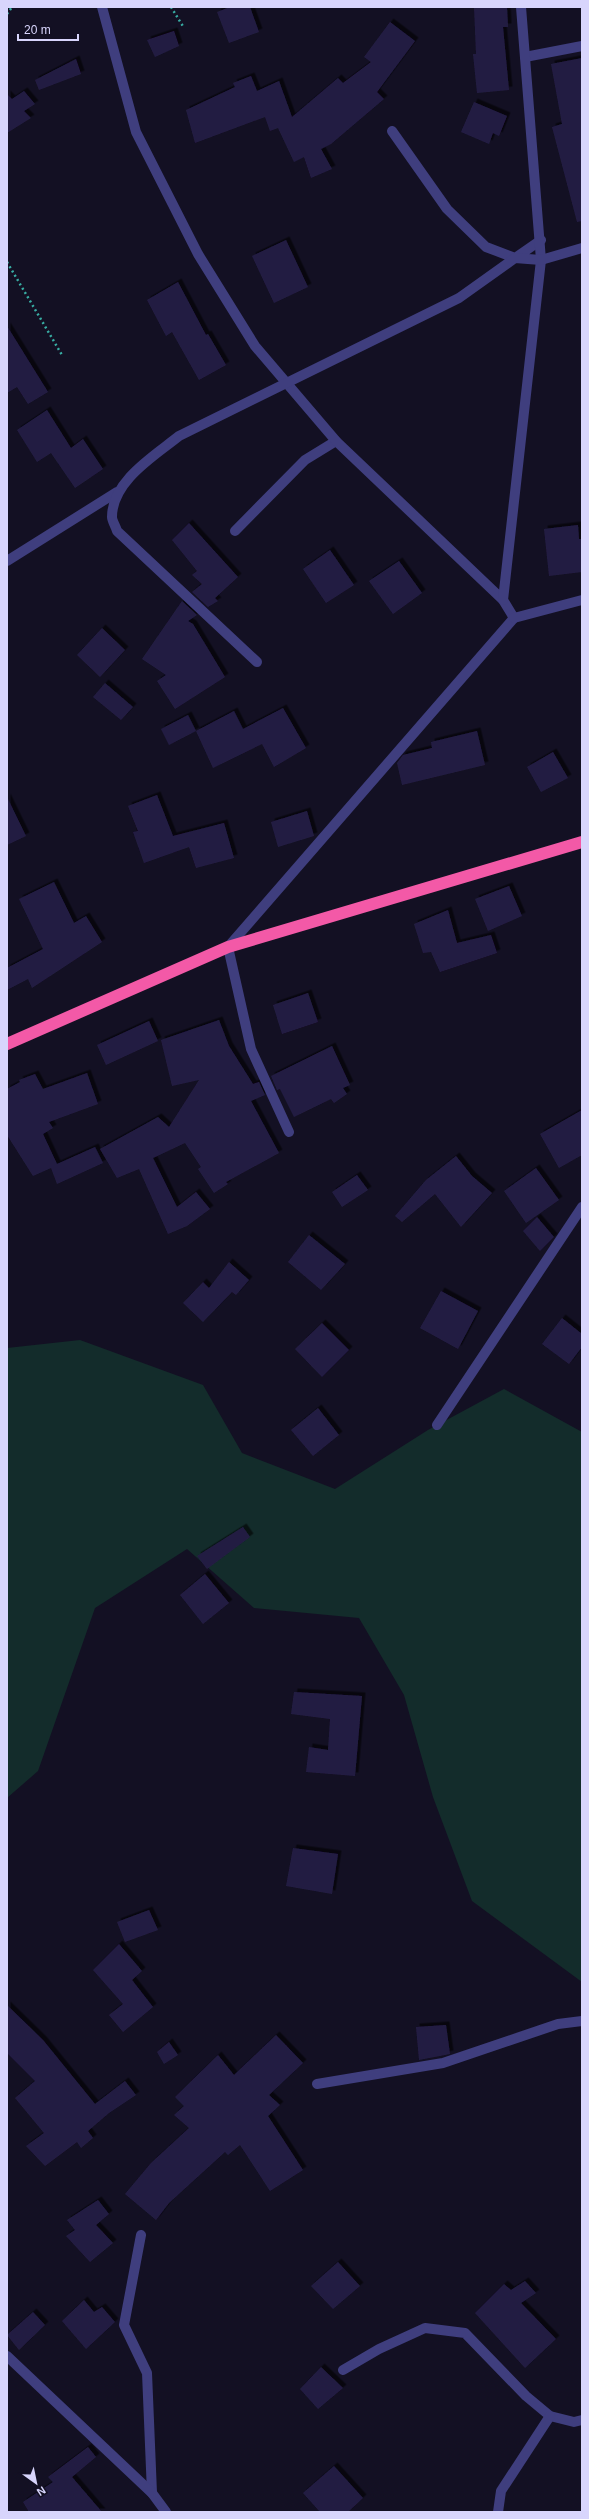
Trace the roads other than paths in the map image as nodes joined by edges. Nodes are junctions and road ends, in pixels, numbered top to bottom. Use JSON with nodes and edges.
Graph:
{"nodes":[{"id":1,"x":102,"y":7,"type":"edge"},
{"id":2,"x":521,"y":7,"type":"edge"},
{"id":3,"x":582,"y":46,"type":"edge"},
{"id":4,"x":525,"y":57,"type":"junction"},
{"id":5,"x":392,"y":131,"type":"dead end"},
{"id":6,"x":541,"y":240,"type":"junction"},
{"id":7,"x":582,"y":248,"type":"edge"},
{"id":8,"x":516,"y":258,"type":"junction"},
{"id":9,"x":541,"y":260,"type":"junction"},
{"id":10,"x":288,"y":384,"type":"junction"},
{"id":11,"x":336,"y":441,"type":"junction"},
{"id":12,"x":117,"y":492,"type":"junction"},
{"id":13,"x":235,"y":531,"type":"dead end"},
{"id":14,"x":7,"y":561,"type":"edge"},
{"id":15,"x":503,"y":600,"type":"junction"},
{"id":16,"x":582,"y":600,"type":"edge"},
{"id":17,"x":514,"y":618,"type":"junction"},
{"id":18,"x":257,"y":662,"type":"dead end"},
{"id":19,"x":582,"y":842,"type":"edge"},
{"id":20,"x":228,"y":947,"type":"junction"},
{"id":21,"x":7,"y":1044,"type":"edge"},
{"id":22,"x":289,"y":1132,"type":"dead end"},
{"id":23,"x":582,"y":1207,"type":"edge"},
{"id":24,"x":437,"y":1425,"type":"dead end"},
{"id":25,"x":582,"y":2021,"type":"edge"},
{"id":26,"x":317,"y":2084,"type":"dead end"},
{"id":27,"x":142,"y":2235,"type":"dead end"},
{"id":28,"x":7,"y":2356,"type":"edge"},
{"id":29,"x":343,"y":2370,"type":"dead end"},
{"id":30,"x":550,"y":2416,"type":"junction"},
{"id":31,"x":582,"y":2420,"type":"edge"},
{"id":32,"x":152,"y":2493,"type":"junction"},
{"id":33,"x":166,"y":2512,"type":"edge"},
{"id":34,"x":498,"y":2512,"type":"edge"}],
"edges":[{"from":1,"to":10,"type":"street"},
{"from":2,"to":4,"type":"street"},
{"from":3,"to":4,"type":"street"},
{"from":4,"to":6,"type":"street"},
{"from":5,"to":8,"type":"street"},
{"from":6,"to":8,"type":"street"},
{"from":6,"to":9,"type":"street"},
{"from":7,"to":9,"type":"street"},
{"from":8,"to":9,"type":"street"},
{"from":8,"to":10,"type":"street"},
{"from":9,"to":15,"type":"street"},
{"from":10,"to":11,"type":"street"},
{"from":10,"to":12,"type":"street"},
{"from":11,"to":13,"type":"street"},
{"from":11,"to":15,"type":"street"},
{"from":12,"to":14,"type":"street"},
{"from":12,"to":18,"type":"street"},
{"from":15,"to":17,"type":"street"},
{"from":16,"to":17,"type":"street"},
{"from":17,"to":20,"type":"street"},
{"from":19,"to":20,"type":"highway"},
{"from":20,"to":21,"type":"highway"},
{"from":20,"to":22,"type":"street"},
{"from":23,"to":24,"type":"street"},
{"from":25,"to":26,"type":"street"},
{"from":27,"to":32,"type":"street"},
{"from":28,"to":32,"type":"street"},
{"from":29,"to":30,"type":"street"},
{"from":30,"to":31,"type":"street"},
{"from":30,"to":34,"type":"street"},
{"from":32,"to":33,"type":"street"}]}
